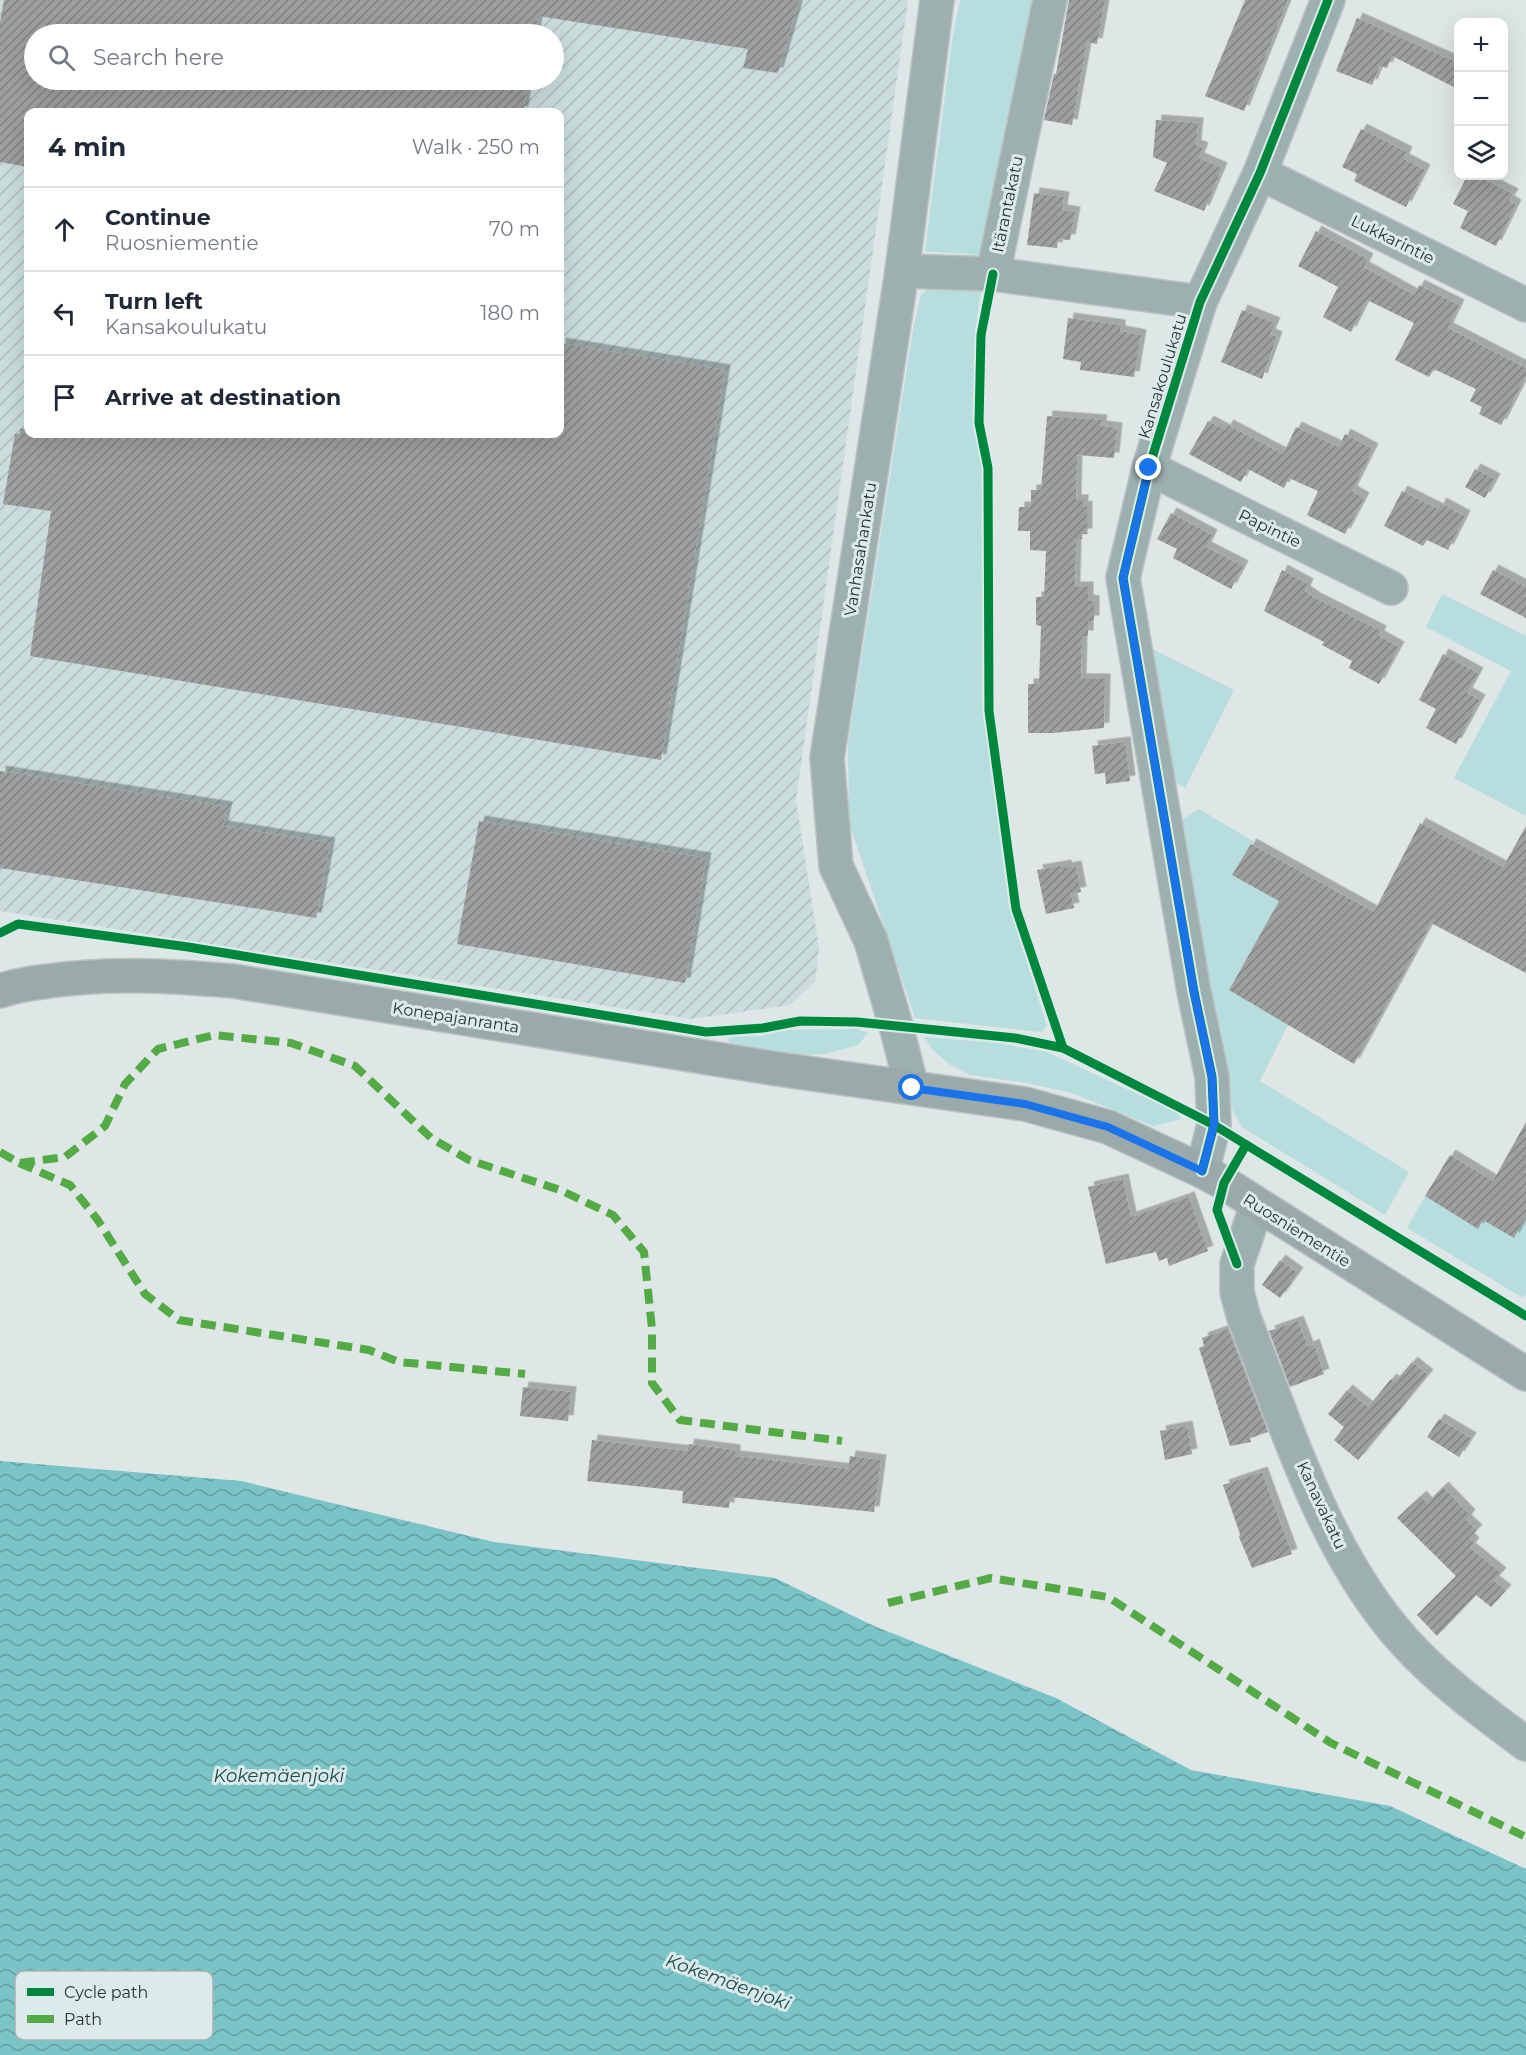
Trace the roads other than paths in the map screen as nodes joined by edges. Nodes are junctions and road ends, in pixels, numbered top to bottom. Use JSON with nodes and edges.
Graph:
{"nodes":[{"id":1,"x":937,"y":0,"type":"edge"},
{"id":2,"x":1050,"y":0,"type":"edge"},
{"id":3,"x":1328,"y":0,"type":"edge"},
{"id":4,"x":1260,"y":173,"type":"junction"},
{"id":5,"x":902,"y":271,"type":"junction"},
{"id":6,"x":993,"y":274,"type":"junction"},
{"id":7,"x":1200,"y":302,"type":"junction"},
{"id":8,"x":1526,"y":304,"type":"edge"},
{"id":9,"x":1149,"y":468,"type":"junction"},
{"id":10,"x":1390,"y":588,"type":"dead end"},
{"id":11,"x":0,"y":991,"type":"edge"},
{"id":12,"x":912,"y":1088,"type":"junction"},
{"id":13,"x":1202,"y":1171,"type":"junction"},
{"id":14,"x":1257,"y":1205,"type":"junction"},
{"id":15,"x":1526,"y":1374,"type":"edge"},
{"id":16,"x":1526,"y":1743,"type":"edge"}],
"edges":[{"from":1,"to":5,"type":"street","name":"Vanhasahankatu"},
{"from":2,"to":6,"type":"street","name":"Itärantakatu"},
{"from":3,"to":4,"type":"street","name":"Kansakoulukatu"},
{"from":4,"to":7,"type":"street","name":"Kansakoulukatu"},
{"from":4,"to":8,"type":"street","name":"Lukkarintie"},
{"from":5,"to":6,"type":"street"},
{"from":5,"to":12,"type":"street","name":"Vanhasahankatu"},
{"from":6,"to":7,"type":"street","name":"Itärantakatu"},
{"from":7,"to":9,"type":"street","name":"Kansakoulukatu"},
{"from":9,"to":10,"type":"street","name":"Papintie"},
{"from":9,"to":13,"type":"street","name":"Kansakoulukatu"},
{"from":11,"to":12,"type":"main road","name":"Konepajanranta"},
{"from":12,"to":13,"type":"main road","name":"Ruosniementie"},
{"from":13,"to":14,"type":"main road","name":"Ruosniementie"},
{"from":14,"to":15,"type":"main road","name":"Ruosniementie"},
{"from":14,"to":16,"type":"street","name":"Kanavakatu"}]}
